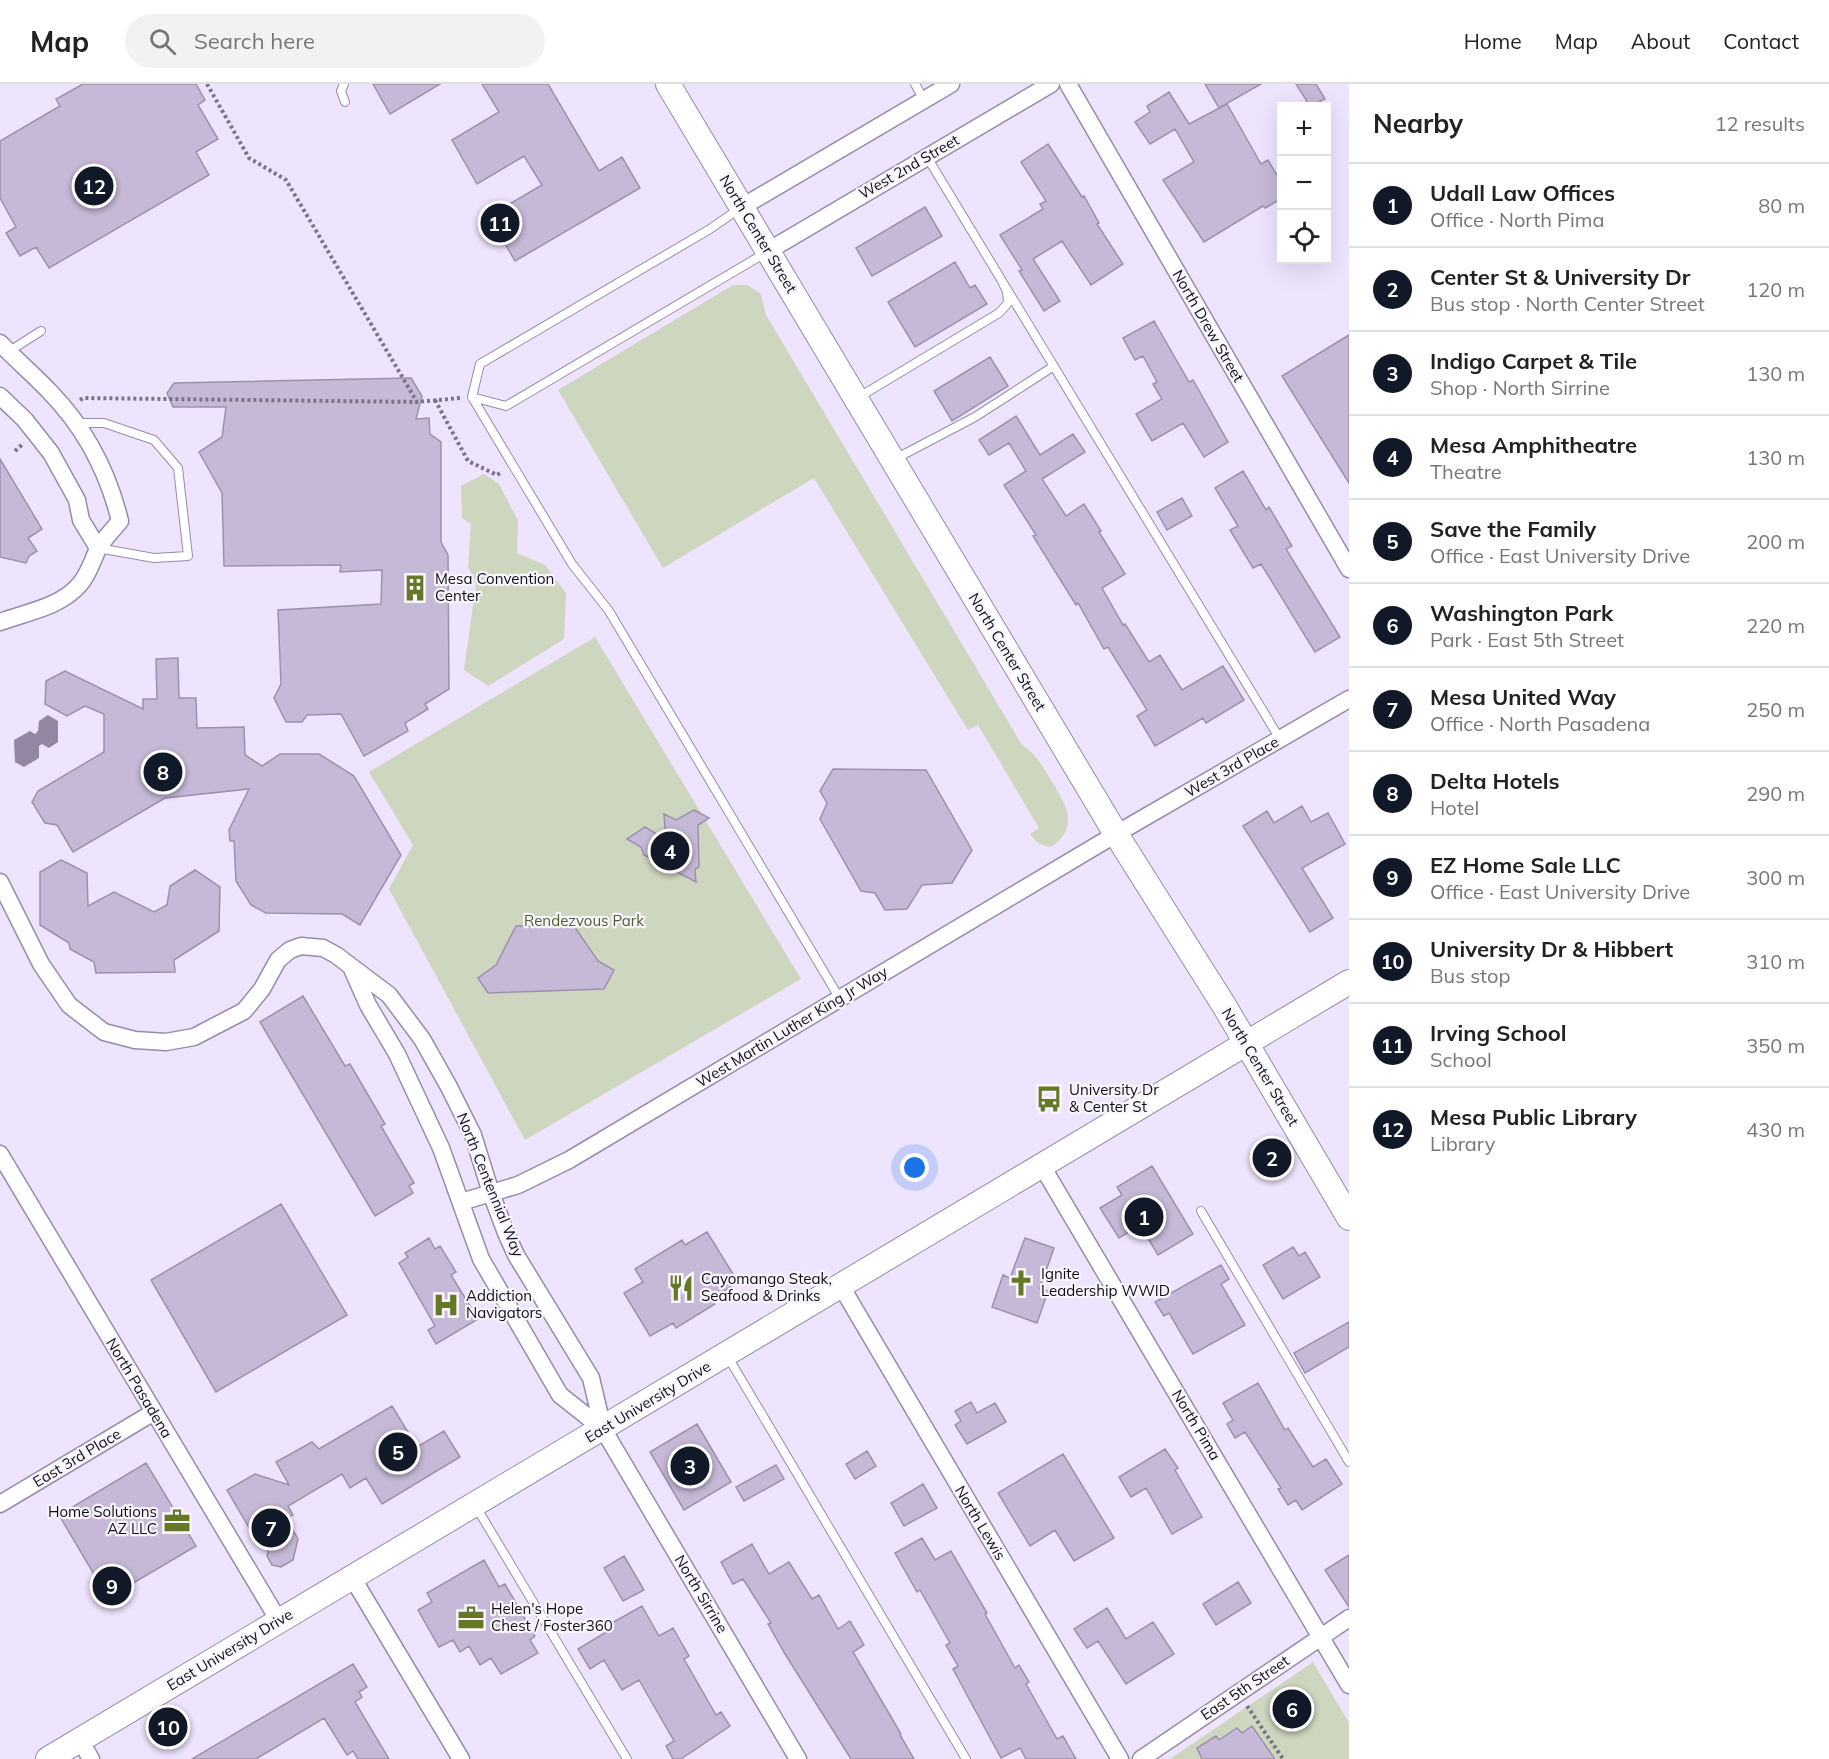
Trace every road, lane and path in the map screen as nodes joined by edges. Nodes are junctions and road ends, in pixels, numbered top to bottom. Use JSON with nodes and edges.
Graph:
{"nodes":[{"id":1,"x":207,"y":84,"type":"edge"},
{"id":2,"x":344,"y":84,"type":"edge"},
{"id":3,"x":668,"y":84,"type":"edge"},
{"id":4,"x":915,"y":84,"type":"edge"},
{"id":5,"x":951,"y":84,"type":"edge"},
{"id":6,"x":1051,"y":84,"type":"edge"},
{"id":7,"x":1068,"y":84,"type":"edge"},
{"id":8,"x":924,"y":100,"type":"junction"},
{"id":9,"x":345,"y":102,"type":"dead end"},
{"id":10,"x":927,"y":157,"type":"junction"},
{"id":11,"x":742,"y":207,"type":"junction"},
{"id":12,"x":768,"y":251,"type":"junction"},
{"id":13,"x":1002,"y":281,"type":"junction"},
{"id":14,"x":41,"y":331,"type":"dead end"},
{"id":15,"x":4,"y":347,"type":"edge"},
{"id":16,"x":1054,"y":366,"type":"junction"},
{"id":17,"x":0,"y":396,"type":"edge"},
{"id":18,"x":472,"y":397,"type":"junction"},
{"id":19,"x":857,"y":399,"type":"junction"},
{"id":20,"x":435,"y":400,"type":"junction"},
{"id":21,"x":417,"y":402,"type":"junction"},
{"id":22,"x":66,"y":409,"type":"junction"},
{"id":23,"x":76,"y":423,"type":"junction"},
{"id":24,"x":37,"y":433,"type":"junction"},
{"id":25,"x":15,"y":452,"type":"dead end"},
{"id":26,"x":893,"y":460,"type":"junction"},
{"id":27,"x":513,"y":465,"type":"junction"},
{"id":28,"x":98,"y":548,"type":"junction"},
{"id":29,"x":1349,"y":569,"type":"edge"},
{"id":30,"x":0,"y":622,"type":"edge"},
{"id":31,"x":1349,"y":699,"type":"edge"},
{"id":32,"x":1280,"y":739,"type":"junction"},
{"id":33,"x":1116,"y":834,"type":"junction"},
{"id":34,"x":0,"y":882,"type":"edge"},
{"id":35,"x":351,"y":966,"type":"junction"},
{"id":36,"x":1349,"y":982,"type":"edge"},
{"id":37,"x":840,"y":999,"type":"junction"},
{"id":38,"x":1246,"y":1043,"type":"junction"},
{"id":39,"x":0,"y":1154,"type":"edge"},
{"id":40,"x":1042,"y":1166,"type":"junction"},
{"id":41,"x":491,"y":1193,"type":"junction"},
{"id":42,"x":461,"y":1202,"type":"junction"},
{"id":43,"x":1201,"y":1211,"type":"dead end"},
{"id":44,"x":1349,"y":1218,"type":"edge"},
{"id":45,"x":841,"y":1286,"type":"junction"},
{"id":46,"x":727,"y":1355,"type":"junction"},
{"id":47,"x":154,"y":1412,"type":"junction"},
{"id":48,"x":603,"y":1429,"type":"junction"},
{"id":49,"x":1349,"y":1462,"type":"edge"},
{"id":50,"x":0,"y":1504,"type":"edge"},
{"id":51,"x":475,"y":1505,"type":"junction"},
{"id":52,"x":352,"y":1577,"type":"junction"},
{"id":53,"x":1349,"y":1618,"type":"edge"},
{"id":54,"x":279,"y":1621,"type":"junction"},
{"id":55,"x":1321,"y":1637,"type":"junction"},
{"id":56,"x":1349,"y":1685,"type":"edge"},
{"id":57,"x":1239,"y":1693,"type":"junction"},
{"id":58,"x":86,"y":1750,"type":"edge"},
{"id":59,"x":48,"y":1759,"type":"edge"},
{"id":60,"x":461,"y":1759,"type":"edge"},
{"id":61,"x":627,"y":1759,"type":"edge"},
{"id":62,"x":798,"y":1759,"type":"edge"},
{"id":63,"x":966,"y":1759,"type":"edge"},
{"id":64,"x":1120,"y":1759,"type":"edge"},
{"id":65,"x":1141,"y":1759,"type":"edge"},
{"id":66,"x":1283,"y":1759,"type":"edge"}],
"edges":[{"from":1,"to":21,"type":"path"},
{"from":2,"to":9,"type":"lane"},
{"from":3,"to":11,"type":"main road","name":"North Center Street"},
{"from":4,"to":8,"type":"lane"},
{"from":5,"to":8,"type":"street"},
{"from":6,"to":10,"type":"street","name":"West 2nd Street"},
{"from":7,"to":29,"type":"street","name":"North Drew Street"},
{"from":8,"to":11,"type":"street"},
{"from":10,"to":12,"type":"street","name":"West 2nd Street"},
{"from":10,"to":13,"type":"lane"},
{"from":11,"to":12,"type":"main road","name":"North Center Street"},
{"from":11,"to":18,"type":"lane"},
{"from":12,"to":18,"type":"lane"},
{"from":12,"to":19,"type":"main road","name":"North Center Street"},
{"from":13,"to":16,"type":"lane"},
{"from":13,"to":19,"type":"lane"},
{"from":14,"to":15,"type":"lane"},
{"from":15,"to":22,"type":"street"},
{"from":16,"to":26,"type":"lane"},
{"from":16,"to":32,"type":"lane"},
{"from":17,"to":24,"type":"street"},
{"from":18,"to":20,"type":"path"},
{"from":18,"to":27,"type":"lane"},
{"from":19,"to":26,"type":"main road","name":"North Center Street"},
{"from":20,"to":21,"type":"path"},
{"from":20,"to":27,"type":"path"},
{"from":21,"to":22,"type":"path"},
{"from":22,"to":23,"type":"street"},
{"from":23,"to":28,"type":"street"},
{"from":23,"to":28,"type":"lane"},
{"from":24,"to":25,"type":"path"},
{"from":24,"to":28,"type":"street"},
{"from":26,"to":33,"type":"main road","name":"North Center Street"},
{"from":27,"to":37,"type":"lane"},
{"from":28,"to":30,"type":"street"},
{"from":31,"to":32,"type":"street","name":"West 3rd Place"},
{"from":32,"to":33,"type":"street","name":"West 3rd Place"},
{"from":33,"to":37,"type":"street","name":"West Martin Luther King Jr Way"},
{"from":33,"to":38,"type":"main road","name":"North Center Street"},
{"from":34,"to":35,"type":"street","name":"North Centennial Way"},
{"from":35,"to":41,"type":"street","name":"North Centennial Way"},
{"from":35,"to":42,"type":"street"},
{"from":36,"to":38,"type":"main road","name":"East University Drive"},
{"from":37,"to":41,"type":"street","name":"West Martin Luther King Jr Way"},
{"from":38,"to":40,"type":"main road","name":"East University Drive"},
{"from":38,"to":44,"type":"main road","name":"North Center Street"},
{"from":39,"to":47,"type":"street","name":"North Pasadena"},
{"from":40,"to":45,"type":"main road","name":"East University Drive"},
{"from":40,"to":55,"type":"street","name":"North Pima"},
{"from":41,"to":42,"type":"street","name":"West Martin Luther King Jr Way"},
{"from":41,"to":48,"type":"street","name":"North Centennial Way"},
{"from":42,"to":48,"type":"street"},
{"from":43,"to":49,"type":"lane"},
{"from":45,"to":46,"type":"main road","name":"East University Drive"},
{"from":45,"to":64,"type":"street","name":"North Lewis"},
{"from":46,"to":48,"type":"main road","name":"East University Drive"},
{"from":46,"to":63,"type":"lane"},
{"from":47,"to":50,"type":"street","name":"East 3rd Place"},
{"from":47,"to":54,"type":"street","name":"North Pasadena"},
{"from":48,"to":51,"type":"main road","name":"East University Drive"},
{"from":48,"to":62,"type":"street","name":"North Sirrine"},
{"from":51,"to":52,"type":"main road","name":"East University Drive"},
{"from":51,"to":61,"type":"lane"},
{"from":52,"to":54,"type":"main road","name":"East University Drive"},
{"from":52,"to":60,"type":"street"},
{"from":53,"to":55,"type":"street","name":"East 5th Street"},
{"from":54,"to":58,"type":"main road","name":"East University Drive"},
{"from":55,"to":56,"type":"street","name":"North Pima"},
{"from":55,"to":57,"type":"street","name":"East 5th Street"},
{"from":57,"to":65,"type":"street","name":"East 5th Street"},
{"from":57,"to":66,"type":"path"},
{"from":58,"to":59,"type":"main road","name":"East University Drive"}]}
